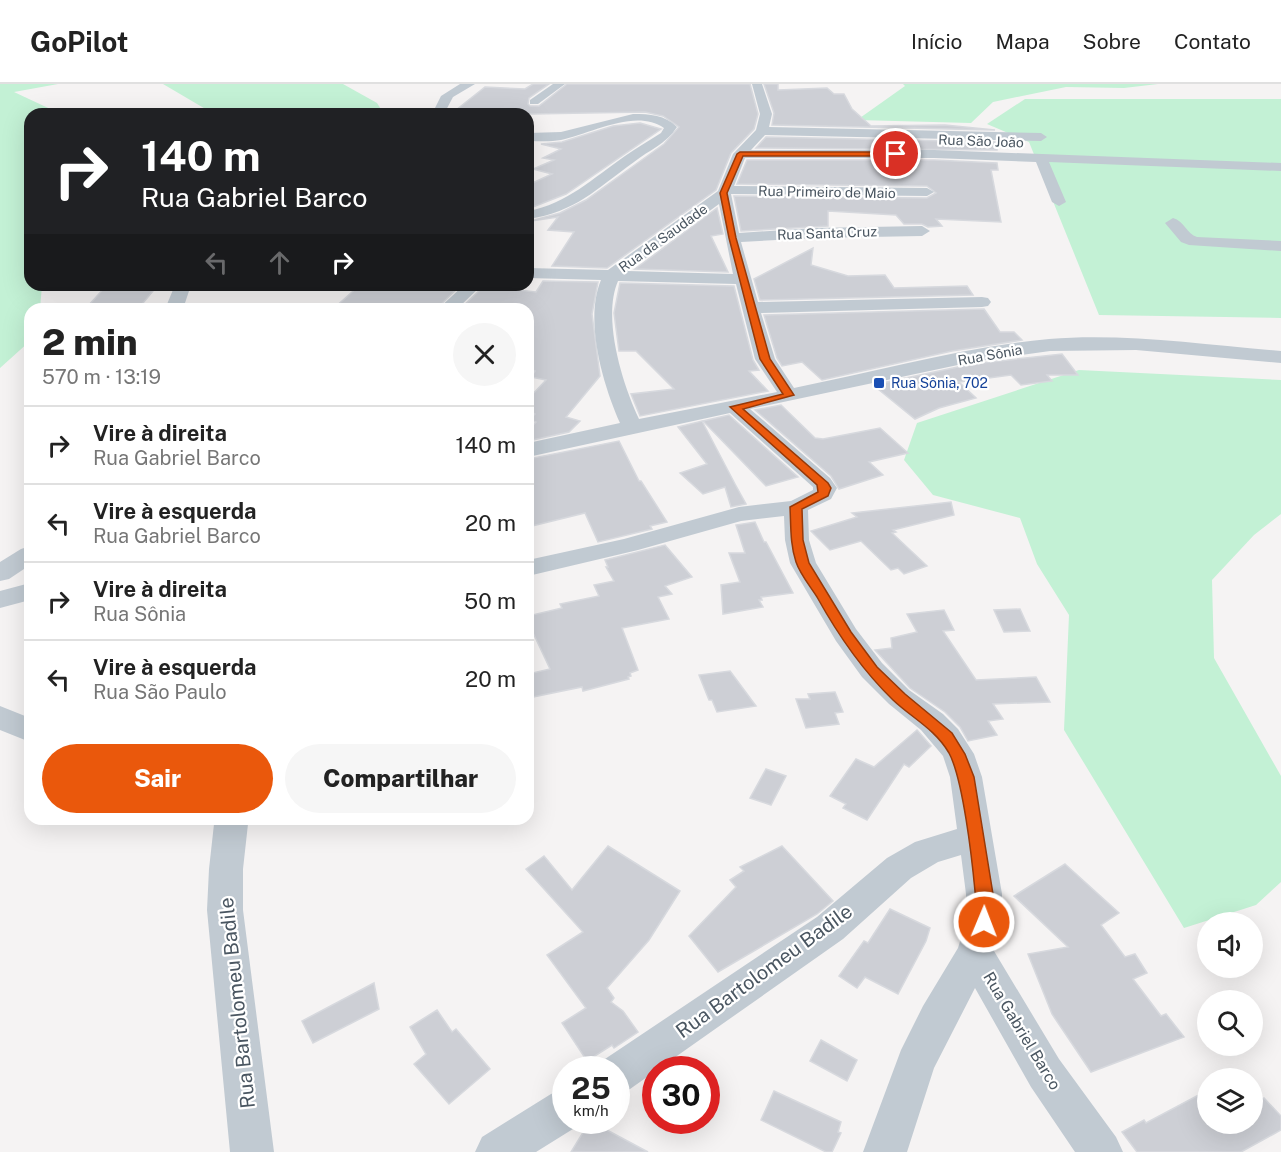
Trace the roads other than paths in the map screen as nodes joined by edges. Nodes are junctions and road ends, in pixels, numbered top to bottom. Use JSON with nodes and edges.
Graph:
{"nodes":[{"id":1,"x":470,"y":84,"type":"edge"},
{"id":2,"x":560,"y":84,"type":"edge"},
{"id":3,"x":757,"y":84,"type":"edge"},
{"id":4,"x":534,"y":102,"type":"dead end"},
{"id":5,"x":440,"y":108,"type":"edge"},
{"id":6,"x":762,"y":131,"type":"junction"},
{"id":7,"x":534,"y":137,"type":"edge"},
{"id":8,"x":1041,"y":137,"type":"dead end"},
{"id":9,"x":740,"y":154,"type":"junction"},
{"id":10,"x":1041,"y":159,"type":"junction"},
{"id":11,"x":1278,"y":169,"type":"edge"},
{"id":12,"x":725,"y":191,"type":"junction"},
{"id":13,"x":927,"y":192,"type":"dead end"},
{"id":14,"x":1059,"y":202,"type":"dead end"},
{"id":15,"x":534,"y":214,"type":"edge"},
{"id":16,"x":1173,"y":223,"type":"dead end"},
{"id":17,"x":922,"y":231,"type":"dead end"},
{"id":18,"x":732,"y":238,"type":"junction"},
{"id":19,"x":1281,"y":246,"type":"edge"},
{"id":20,"x":534,"y":273,"type":"edge"},
{"id":21,"x":612,"y":275,"type":"junction"},
{"id":22,"x":743,"y":279,"type":"junction"},
{"id":23,"x":467,"y":291,"type":"edge"},
{"id":24,"x":982,"y":302,"type":"dead end"},
{"id":25,"x":454,"y":303,"type":"edge"},
{"id":26,"x":750,"y":308,"type":"junction"},
{"id":27,"x":1281,"y":357,"type":"edge"},
{"id":28,"x":789,"y":395,"type":"junction"},
{"id":29,"x":735,"y":407,"type":"junction"},
{"id":30,"x":631,"y":425,"type":"junction"},
{"id":31,"x":534,"y":449,"type":"edge"},
{"id":32,"x":796,"y":507,"type":"junction"},
{"id":33,"x":24,"y":558,"type":"edge"},
{"id":34,"x":534,"y":567,"type":"edge"},
{"id":35,"x":0,"y":573,"type":"edge"},
{"id":36,"x":24,"y":593,"type":"edge"},
{"id":37,"x":0,"y":600,"type":"edge"},
{"id":38,"x":0,"y":717,"type":"edge"},
{"id":39,"x":24,"y":728,"type":"edge"},
{"id":40,"x":231,"y":825,"type":"edge"},
{"id":41,"x":976,"y":837,"type":"junction"},
{"id":42,"x":975,"y":953,"type":"junction"},
{"id":43,"x":630,"y":1065,"type":"edge"},
{"id":44,"x":552,"y":1118,"type":"edge"},
{"id":45,"x":252,"y":1152,"type":"edge"},
{"id":46,"x":497,"y":1152,"type":"edge"},
{"id":47,"x":885,"y":1152,"type":"edge"},
{"id":48,"x":1101,"y":1152,"type":"edge"}],
"edges":[{"from":1,"to":5,"type":"street"},
{"from":2,"to":4,"type":"street"},
{"from":3,"to":6,"type":"street"},
{"from":6,"to":8,"type":"street"},
{"from":6,"to":9,"type":"street"},
{"from":7,"to":15,"type":"street"},
{"from":9,"to":10,"type":"street","name":"Rua São João"},
{"from":9,"to":12,"type":"street"},
{"from":10,"to":11,"type":"street","name":"Rua São João"},
{"from":10,"to":14,"type":"street"},
{"from":12,"to":13,"type":"street","name":"Rua Primeiro de Maio"},
{"from":12,"to":18,"type":"street"},
{"from":12,"to":21,"type":"street","name":"Rua da Saudade"},
{"from":16,"to":19,"type":"street"},
{"from":17,"to":18,"type":"street","name":"Rua Santa Cruz"},
{"from":18,"to":22,"type":"street"},
{"from":20,"to":21,"type":"street"},
{"from":21,"to":22,"type":"street"},
{"from":21,"to":30,"type":"street","name":"Rua da Saudade"},
{"from":22,"to":26,"type":"street"},
{"from":23,"to":25,"type":"street"},
{"from":24,"to":26,"type":"street"},
{"from":26,"to":28,"type":"street"},
{"from":27,"to":28,"type":"street","name":"Rua Sônia"},
{"from":28,"to":29,"type":"street","name":"Rua Sônia"},
{"from":29,"to":30,"type":"street","name":"Rua Sônia"},
{"from":29,"to":32,"type":"street"},
{"from":30,"to":31,"type":"street","name":"Rua Sônia"},
{"from":32,"to":34,"type":"street"},
{"from":32,"to":41,"type":"street","name":"Rua Gabriel Barco"},
{"from":33,"to":35,"type":"street"},
{"from":36,"to":37,"type":"street"},
{"from":38,"to":39,"type":"street"},
{"from":40,"to":45,"type":"street","name":"Rua Bartolomeu Badile"},
{"from":41,"to":42,"type":"street","name":"Rua Gabriel Barco"},
{"from":41,"to":43,"type":"street","name":"Rua Bartolomeu Badile"},
{"from":42,"to":47,"type":"street"},
{"from":42,"to":48,"type":"street","name":"Rua Gabriel Barco"},
{"from":44,"to":46,"type":"street"}]}
